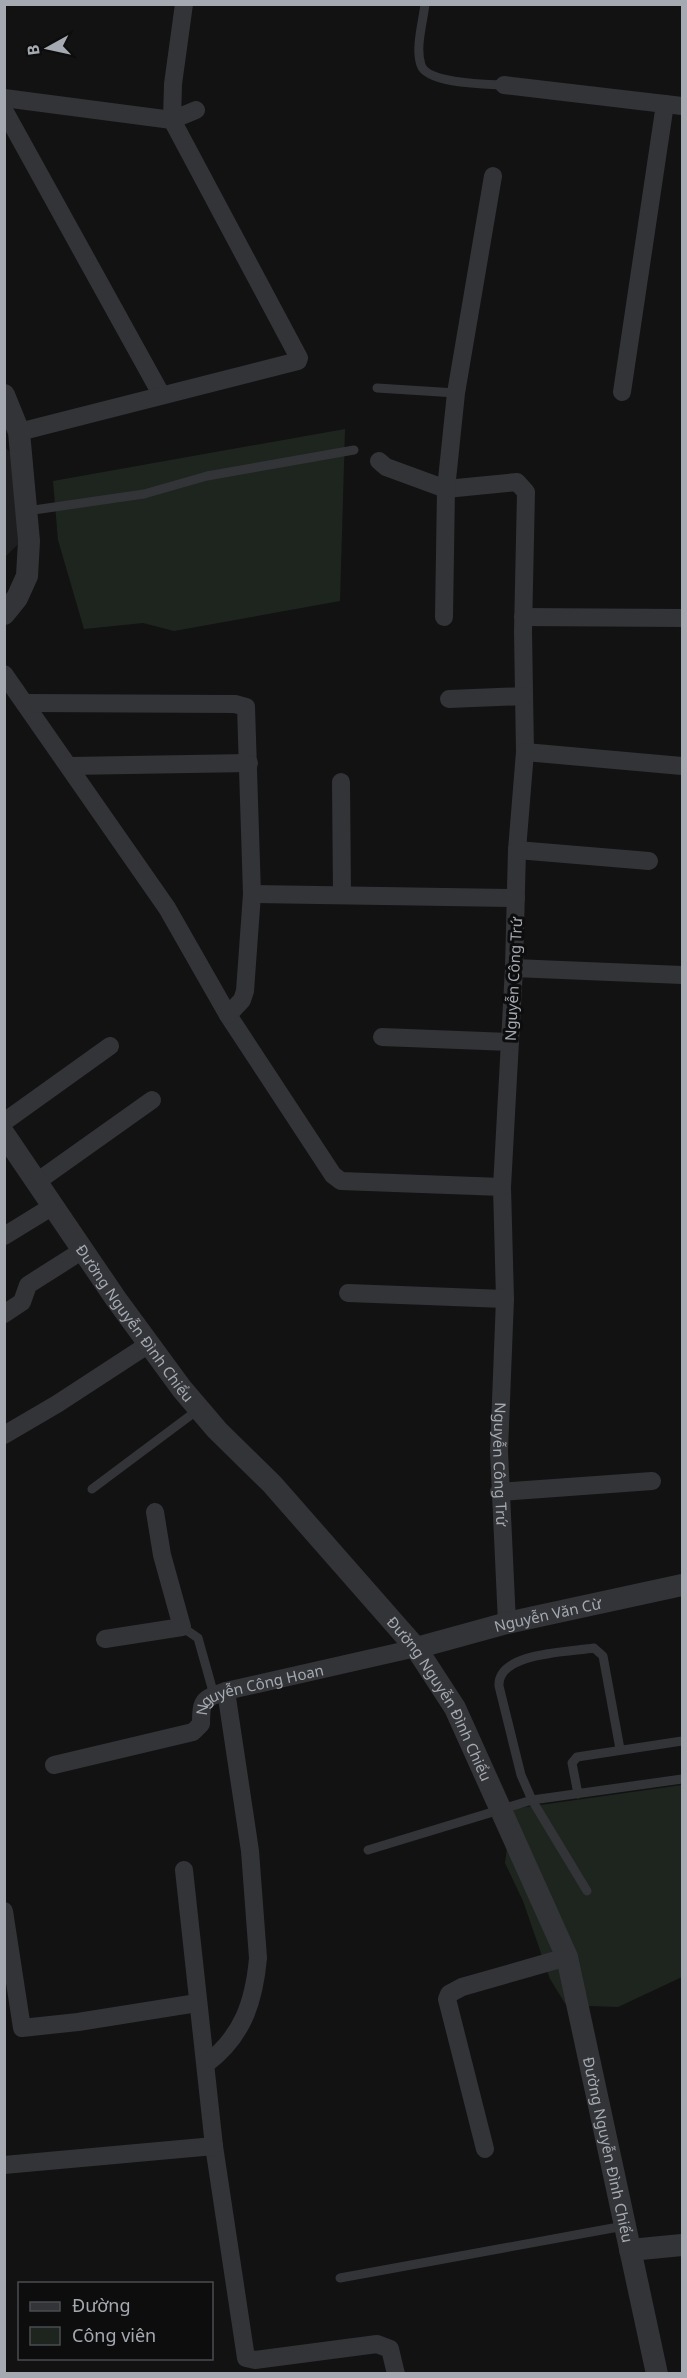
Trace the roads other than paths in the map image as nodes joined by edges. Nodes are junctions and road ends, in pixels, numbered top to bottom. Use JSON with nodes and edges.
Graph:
{"nodes":[{"id":1,"x":184,"y":4,"type":"edge"},
{"id":2,"x":425,"y":4,"type":"edge"},
{"id":3,"x":504,"y":85,"type":"joint"},
{"id":4,"x":4,"y":98,"type":"edge"},
{"id":5,"x":674,"y":105,"type":"edge"},
{"id":6,"x":4,"y":110,"type":"edge"},
{"id":7,"x":196,"y":110,"type":"dead end"},
{"id":8,"x":172,"y":120,"type":"junction"},
{"id":9,"x":493,"y":176,"type":"dead end"},
{"id":10,"x":377,"y":388,"type":"dead end"},
{"id":11,"x":622,"y":392,"type":"dead end"},
{"id":12,"x":456,"y":393,"type":"junction"},
{"id":13,"x":161,"y":394,"type":"junction"},
{"id":14,"x":4,"y":395,"type":"edge"},
{"id":15,"x":19,"y":432,"type":"junction"},
{"id":16,"x":354,"y":450,"type":"dead end"},
{"id":17,"x":379,"y":461,"type":"dead end"},
{"id":18,"x":446,"y":489,"type":"junction"},
{"id":19,"x":26,"y":511,"type":"junction"},
{"id":20,"x":4,"y":614,"type":"edge"},
{"id":21,"x":444,"y":617,"type":"dead end"},
{"id":22,"x":524,"y":617,"type":"junction"},
{"id":23,"x":682,"y":618,"type":"edge"},
{"id":24,"x":4,"y":674,"type":"edge"},
{"id":25,"x":524,"y":696,"type":"junction"},
{"id":26,"x":448,"y":699,"type":"dead end"},
{"id":27,"x":26,"y":703,"type":"junction"},
{"id":28,"x":525,"y":752,"type":"junction"},
{"id":29,"x":249,"y":763,"type":"junction"},
{"id":30,"x":69,"y":766,"type":"junction"},
{"id":31,"x":682,"y":766,"type":"edge"},
{"id":32,"x":341,"y":782,"type":"dead end"},
{"id":33,"x":517,"y":850,"type":"junction"},
{"id":34,"x":649,"y":861,"type":"dead end"},
{"id":35,"x":252,"y":894,"type":"junction"},
{"id":36,"x":342,"y":895,"type":"junction"},
{"id":37,"x":516,"y":898,"type":"junction"},
{"id":38,"x":514,"y":968,"type":"junction"},
{"id":39,"x":682,"y":975,"type":"edge"},
{"id":40,"x":228,"y":1015,"type":"junction"},
{"id":41,"x":382,"y":1037,"type":"dead end"},
{"id":42,"x":510,"y":1042,"type":"junction"},
{"id":43,"x":110,"y":1046,"type":"dead end"},
{"id":44,"x":152,"y":1100,"type":"dead end"},
{"id":45,"x":4,"y":1122,"type":"edge"},
{"id":46,"x":4,"y":1134,"type":"edge"},
{"id":47,"x":38,"y":1180,"type":"junction"},
{"id":48,"x":502,"y":1186,"type":"junction"},
{"id":49,"x":53,"y":1206,"type":"junction"},
{"id":50,"x":4,"y":1236,"type":"edge"},
{"id":51,"x":84,"y":1250,"type":"junction"},
{"id":52,"x":348,"y":1293,"type":"dead end"},
{"id":53,"x":505,"y":1299,"type":"junction"},
{"id":54,"x":4,"y":1314,"type":"edge"},
{"id":55,"x":149,"y":1344,"type":"junction"},
{"id":56,"x":199,"y":1409,"type":"junction"},
{"id":57,"x":4,"y":1435,"type":"edge"},
{"id":58,"x":652,"y":1481,"type":"dead end"},
{"id":59,"x":92,"y":1489,"type":"dead end"},
{"id":60,"x":499,"y":1492,"type":"junction"},
{"id":61,"x":154,"y":1512,"type":"dead end"},
{"id":62,"x":682,"y":1585,"type":"edge"},
{"id":63,"x":507,"y":1623,"type":"junction"},
{"id":64,"x":182,"y":1627,"type":"junction"},
{"id":65,"x":105,"y":1639,"type":"dead end"},
{"id":66,"x":416,"y":1648,"type":"junction"},
{"id":67,"x":220,"y":1693,"type":"junction"},
{"id":68,"x":682,"y":1741,"type":"edge"},
{"id":69,"x":620,"y":1749,"type":"junction"},
{"id":70,"x":54,"y":1765,"type":"dead end"},
{"id":71,"x":682,"y":1779,"type":"edge"},
{"id":72,"x":578,"y":1794,"type":"junction"},
{"id":73,"x":532,"y":1800,"type":"junction"},
{"id":74,"x":501,"y":1808,"type":"junction"},
{"id":75,"x":368,"y":1850,"type":"dead end"},
{"id":76,"x":184,"y":1870,"type":"dead end"},
{"id":77,"x":587,"y":1891,"type":"dead end"},
{"id":78,"x":4,"y":1911,"type":"edge"},
{"id":79,"x":567,"y":1957,"type":"junction"},
{"id":80,"x":197,"y":2003,"type":"junction"},
{"id":81,"x":13,"y":2030,"type":"edge"},
{"id":82,"x":206,"y":2064,"type":"junction"},
{"id":83,"x":214,"y":2146,"type":"junction"},
{"id":84,"x":485,"y":2149,"type":"dead end"},
{"id":85,"x":4,"y":2165,"type":"edge"},
{"id":86,"x":624,"y":2226,"type":"junction"},
{"id":87,"x":682,"y":2245,"type":"edge"},
{"id":88,"x":630,"y":2250,"type":"junction"},
{"id":89,"x":340,"y":2278,"type":"dead end"},
{"id":90,"x":396,"y":2373,"type":"edge"},
{"id":91,"x":657,"y":2373,"type":"edge"}],
"edges":[{"from":1,"to":8,"type":"street"},
{"from":2,"to":3,"type":"lane"},
{"from":3,"to":5,"type":"street"},
{"from":4,"to":8,"type":"street"},
{"from":5,"to":11,"type":"street"},
{"from":6,"to":13,"type":"street"},
{"from":7,"to":8,"type":"street"},
{"from":8,"to":13,"type":"street"},
{"from":9,"to":12,"type":"street"},
{"from":10,"to":12,"type":"lane"},
{"from":12,"to":18,"type":"street"},
{"from":13,"to":15,"type":"street"},
{"from":14,"to":15,"type":"street"},
{"from":15,"to":19,"type":"street"},
{"from":16,"to":19,"type":"lane"},
{"from":17,"to":18,"type":"street","name":"Nguyễn Công Trứ"},
{"from":18,"to":21,"type":"street"},
{"from":18,"to":22,"type":"street","name":"Nguyễn Công Trứ"},
{"from":19,"to":20,"type":"street"},
{"from":22,"to":23,"type":"street"},
{"from":22,"to":25,"type":"street","name":"Nguyễn Công Trứ"},
{"from":24,"to":27,"type":"street"},
{"from":25,"to":26,"type":"street"},
{"from":25,"to":28,"type":"street","name":"Nguyễn Công Trứ"},
{"from":27,"to":29,"type":"street"},
{"from":27,"to":30,"type":"street"},
{"from":28,"to":31,"type":"street"},
{"from":28,"to":33,"type":"street","name":"Nguyễn Công Trứ"},
{"from":29,"to":30,"type":"street"},
{"from":29,"to":35,"type":"street"},
{"from":30,"to":40,"type":"street"},
{"from":32,"to":36,"type":"street"},
{"from":33,"to":34,"type":"street"},
{"from":33,"to":37,"type":"street","name":"Nguyễn Công Trứ"},
{"from":35,"to":36,"type":"street"},
{"from":35,"to":40,"type":"street"},
{"from":36,"to":37,"type":"street"},
{"from":37,"to":38,"type":"street","name":"Nguyễn Công Trứ"},
{"from":38,"to":39,"type":"street"},
{"from":38,"to":42,"type":"street","name":"Nguyễn Công Trứ"},
{"from":40,"to":48,"type":"street"},
{"from":41,"to":42,"type":"street"},
{"from":42,"to":48,"type":"street","name":"Nguyễn Công Trứ"},
{"from":43,"to":45,"type":"street"},
{"from":44,"to":47,"type":"street"},
{"from":46,"to":47,"type":"street","name":"Đường Nguyễn Đình Chiểu"},
{"from":47,"to":49,"type":"street","name":"Đường Nguyễn Đình Chiểu"},
{"from":48,"to":53,"type":"street","name":"Nguyễn Công Trứ"},
{"from":49,"to":50,"type":"street"},
{"from":49,"to":51,"type":"street","name":"Đường Nguyễn Đình Chiểu"},
{"from":51,"to":54,"type":"street"},
{"from":51,"to":55,"type":"street","name":"Đường Nguyễn Đình Chiểu"},
{"from":52,"to":53,"type":"street"},
{"from":53,"to":60,"type":"street","name":"Nguyễn Công Trứ"},
{"from":55,"to":56,"type":"street","name":"Đường Nguyễn Đình Chiểu"},
{"from":55,"to":57,"type":"street"},
{"from":56,"to":59,"type":"lane"},
{"from":56,"to":66,"type":"street","name":"Đường Nguyễn Đình Chiểu"},
{"from":58,"to":60,"type":"street"},
{"from":60,"to":63,"type":"street","name":"Nguyễn Công Trứ"},
{"from":61,"to":64,"type":"street"},
{"from":62,"to":63,"type":"street","name":"Nguyễn Văn Cừ"},
{"from":63,"to":66,"type":"street","name":"Nguyễn Văn Cừ"},
{"from":64,"to":65,"type":"street"},
{"from":64,"to":67,"type":"lane"},
{"from":66,"to":67,"type":"street","name":"Nguyễn Công Hoan"},
{"from":66,"to":74,"type":"street","name":"Đường Nguyễn Đình Chiểu"},
{"from":67,"to":70,"type":"street","name":"Nguyễn Công Hoan"},
{"from":67,"to":82,"type":"street"},
{"from":68,"to":69,"type":"lane"},
{"from":69,"to":72,"type":"lane"},
{"from":69,"to":73,"type":"lane"},
{"from":71,"to":72,"type":"lane"},
{"from":72,"to":73,"type":"lane"},
{"from":73,"to":74,"type":"lane"},
{"from":73,"to":77,"type":"lane"},
{"from":74,"to":75,"type":"lane"},
{"from":74,"to":79,"type":"street","name":"Đường Nguyễn Đình Chiểu"},
{"from":76,"to":80,"type":"street"},
{"from":78,"to":81,"type":"street"},
{"from":79,"to":84,"type":"street"},
{"from":79,"to":86,"type":"street","name":"Đường Nguyễn Đình Chiểu"},
{"from":80,"to":81,"type":"street"},
{"from":80,"to":82,"type":"street"},
{"from":82,"to":83,"type":"street"},
{"from":83,"to":85,"type":"street"},
{"from":83,"to":90,"type":"street"},
{"from":86,"to":88,"type":"street","name":"Đường Nguyễn Đình Chiểu"},
{"from":86,"to":89,"type":"lane"},
{"from":87,"to":88,"type":"street"},
{"from":88,"to":91,"type":"street","name":"Đường Nguyễn Đình Chiểu"}]}
